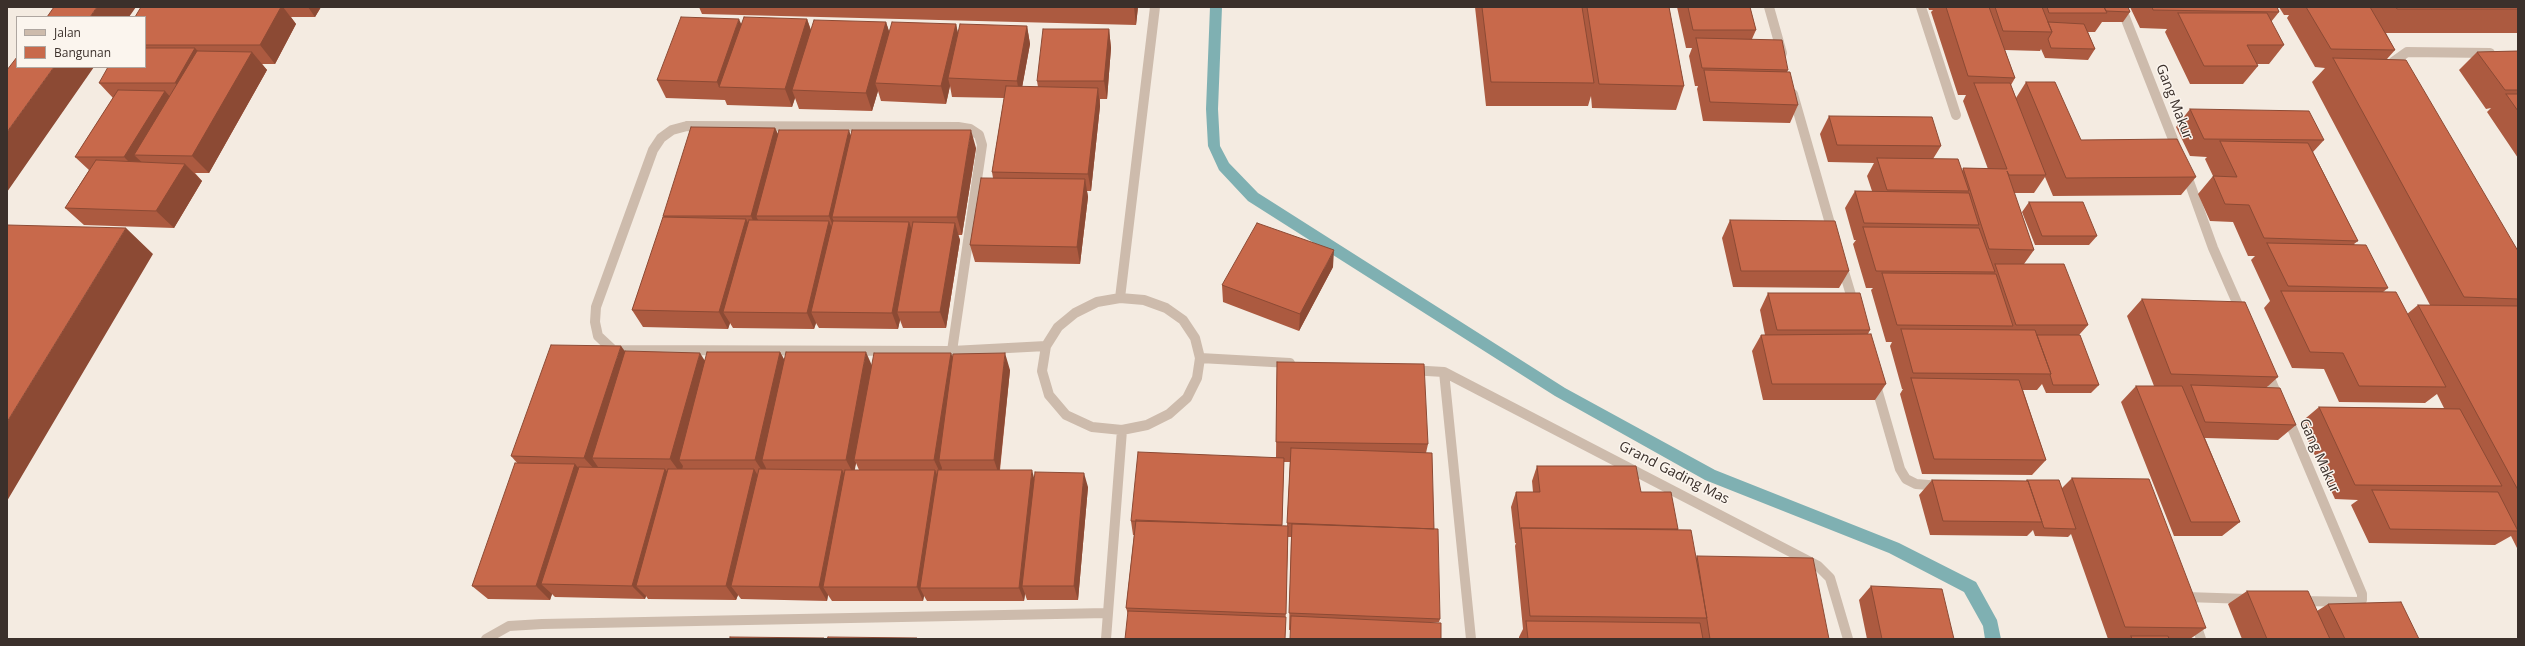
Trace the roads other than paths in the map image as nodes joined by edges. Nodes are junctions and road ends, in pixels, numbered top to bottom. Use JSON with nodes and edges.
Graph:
{"nodes":[{"id":1,"x":1155,"y":7,"type":"edge"},
{"id":2,"x":1769,"y":7,"type":"edge"},
{"id":3,"x":1921,"y":7,"type":"edge"},
{"id":4,"x":2121,"y":7,"type":"edge"},
{"id":5,"x":2502,"y":54,"type":"edge"},
{"id":6,"x":1784,"y":60,"type":"edge"},
{"id":7,"x":2394,"y":78,"type":"edge"},
{"id":8,"x":1790,"y":83,"type":"edge"},
{"id":9,"x":1956,"y":115,"type":"dead end"},
{"id":10,"x":1836,"y":242,"type":"edge"},
{"id":11,"x":1840,"y":257,"type":"edge"},
{"id":12,"x":1120,"y":298,"type":"junction"},
{"id":13,"x":1857,"y":317,"type":"edge"},
{"id":14,"x":2248,"y":327,"type":"edge"},
{"id":15,"x":1046,"y":346,"type":"junction"},
{"id":16,"x":952,"y":351,"type":"junction"},
{"id":17,"x":1200,"y":358,"type":"junction"},
{"id":18,"x":2264,"y":363,"type":"edge"},
{"id":19,"x":1302,"y":364,"type":"edge"},
{"id":20,"x":1397,"y":369,"type":"edge"},
{"id":21,"x":1872,"y":370,"type":"edge"},
{"id":22,"x":1444,"y":372,"type":"junction"},
{"id":23,"x":1122,"y":430,"type":"junction"},
{"id":24,"x":1955,"y":486,"type":"edge"},
{"id":25,"x":2257,"y":599,"type":"edge"},
{"id":26,"x":2289,"y":600,"type":"edge"},
{"id":27,"x":1107,"y":613,"type":"junction"},
{"id":28,"x":486,"y":639,"type":"edge"},
{"id":29,"x":1106,"y":639,"type":"edge"},
{"id":30,"x":1470,"y":639,"type":"edge"},
{"id":31,"x":1848,"y":639,"type":"edge"},
{"id":32,"x":2201,"y":639,"type":"edge"}],
"edges":[{"from":1,"to":12,"type":"street"},
{"from":2,"to":6,"type":"street"},
{"from":3,"to":9,"type":"street"},
{"from":4,"to":14,"type":"street","name":"Gang Makur"},
{"from":5,"to":7,"type":"street"},
{"from":8,"to":10,"type":"street"},
{"from":11,"to":13,"type":"street"},
{"from":12,"to":15,"type":"street"},
{"from":12,"to":17,"type":"street"},
{"from":15,"to":16,"type":"street"},
{"from":15,"to":23,"type":"street"},
{"from":16,"to":16,"type":"street"},
{"from":17,"to":19,"type":"street"},
{"from":17,"to":23,"type":"street"},
{"from":18,"to":26,"type":"street","name":"Gang Makur"},
{"from":20,"to":22,"type":"street","name":"Grand Gading Mas"},
{"from":21,"to":24,"type":"street"},
{"from":22,"to":30,"type":"street"},
{"from":22,"to":31,"type":"street","name":"Grand Gading Mas"},
{"from":23,"to":27,"type":"street"},
{"from":25,"to":32,"type":"street"},
{"from":27,"to":28,"type":"street"},
{"from":27,"to":29,"type":"street"}]}
